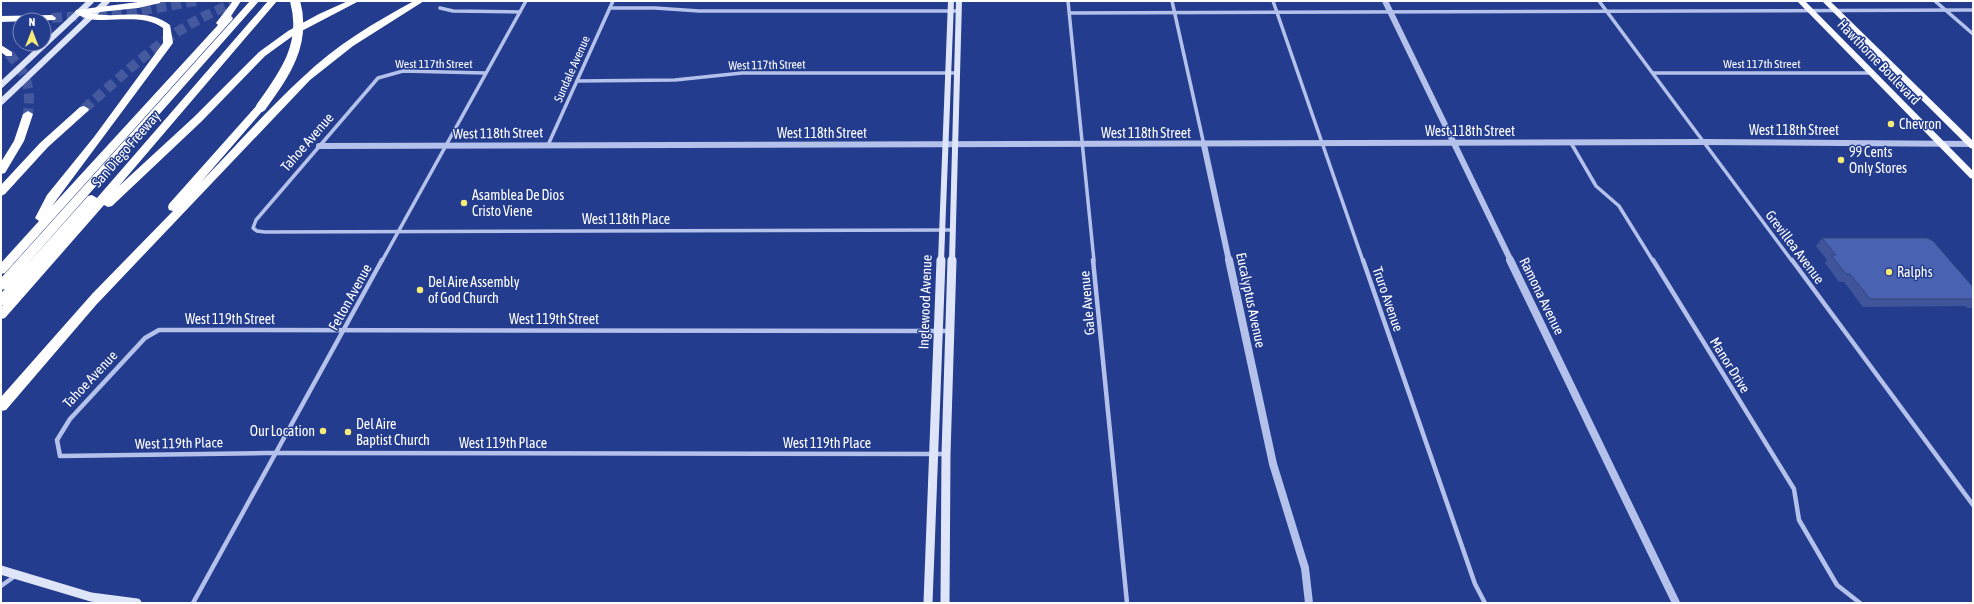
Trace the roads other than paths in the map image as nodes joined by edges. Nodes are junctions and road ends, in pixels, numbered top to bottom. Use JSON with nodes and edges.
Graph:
{"nodes":[{"id":1,"x":91,"y":1,"type":"edge"},
{"id":2,"x":157,"y":1,"type":"edge"},
{"id":3,"x":237,"y":1,"type":"edge"},
{"id":4,"x":244,"y":1,"type":"edge"},
{"id":5,"x":255,"y":1,"type":"edge"},
{"id":6,"x":263,"y":1,"type":"edge"},
{"id":7,"x":273,"y":1,"type":"edge"},
{"id":8,"x":295,"y":1,"type":"edge"},
{"id":9,"x":355,"y":1,"type":"edge"},
{"id":10,"x":420,"y":1,"type":"edge"},
{"id":11,"x":526,"y":1,"type":"edge"},
{"id":12,"x":613,"y":1,"type":"edge"},
{"id":13,"x":951,"y":1,"type":"edge"},
{"id":14,"x":959,"y":1,"type":"edge"},
{"id":15,"x":1068,"y":1,"type":"edge"},
{"id":16,"x":1172,"y":1,"type":"edge"},
{"id":17,"x":1274,"y":1,"type":"edge"},
{"id":18,"x":1385,"y":1,"type":"edge"},
{"id":19,"x":1599,"y":1,"type":"edge"},
{"id":20,"x":1801,"y":1,"type":"edge"},
{"id":21,"x":1826,"y":1,"type":"edge"},
{"id":22,"x":1935,"y":1,"type":"edge"},
{"id":23,"x":104,"y":4,"type":"edge"},
{"id":24,"x":440,"y":8,"type":"dead end"},
{"id":25,"x":610,"y":8,"type":"junction"},
{"id":26,"x":1810,"y":10,"type":"junction"},
{"id":27,"x":1836,"y":10,"type":"junction"},
{"id":28,"x":1945,"y":10,"type":"junction"},
{"id":29,"x":1973,"y":10,"type":"edge"},
{"id":30,"x":951,"y":11,"type":"junction"},
{"id":31,"x":959,"y":11,"type":"junction"},
{"id":32,"x":1174,"y":11,"type":"junction"},
{"id":33,"x":1277,"y":11,"type":"junction"},
{"id":34,"x":1390,"y":11,"type":"junction"},
{"id":35,"x":1606,"y":11,"type":"junction"},
{"id":36,"x":79,"y":12,"type":"junction"},
{"id":37,"x":520,"y":12,"type":"junction"},
{"id":38,"x":1070,"y":13,"type":"junction"},
{"id":39,"x":91,"y":16,"type":"junction"},
{"id":40,"x":1,"y":19,"type":"edge"},
{"id":41,"x":12,"y":19,"type":"edge"},
{"id":42,"x":1973,"y":34,"type":"edge"},
{"id":43,"x":212,"y":37,"type":"junction"},
{"id":44,"x":485,"y":73,"type":"junction"},
{"id":45,"x":948,"y":73,"type":"junction"},
{"id":46,"x":958,"y":73,"type":"junction"},
{"id":47,"x":1653,"y":73,"type":"junction"},
{"id":48,"x":1871,"y":73,"type":"junction"},
{"id":49,"x":384,"y":75,"type":"joint"},
{"id":50,"x":577,"y":81,"type":"junction"},
{"id":51,"x":1,"y":85,"type":"edge"},
{"id":52,"x":1,"y":102,"type":"edge"},
{"id":53,"x":84,"y":109,"type":"tunnel mouth"},
{"id":54,"x":28,"y":114,"type":"tunnel mouth"},
{"id":55,"x":1704,"y":142,"type":"junction"},
{"id":56,"x":1454,"y":143,"type":"junction"},
{"id":57,"x":1571,"y":143,"type":"junction"},
{"id":58,"x":1941,"y":143,"type":"junction"},
{"id":59,"x":1322,"y":144,"type":"junction"},
{"id":60,"x":1972,"y":144,"type":"edge"},
{"id":61,"x":548,"y":145,"type":"junction"},
{"id":62,"x":945,"y":145,"type":"junction"},
{"id":63,"x":955,"y":145,"type":"junction"},
{"id":64,"x":1083,"y":145,"type":"junction"},
{"id":65,"x":1204,"y":145,"type":"junction"},
{"id":66,"x":319,"y":146,"type":"junction"},
{"id":67,"x":446,"y":146,"type":"junction"},
{"id":68,"x":1,"y":171,"type":"edge"},
{"id":69,"x":1973,"y":176,"type":"edge"},
{"id":70,"x":1,"y":192,"type":"edge"},
{"id":71,"x":253,"y":228,"type":"joint"},
{"id":72,"x":36,"y":230,"type":"junction"},
{"id":73,"x":399,"y":230,"type":"junction"},
{"id":74,"x":941,"y":230,"type":"junction"},
{"id":75,"x":953,"y":230,"type":"junction"},
{"id":76,"x":62,"y":246,"type":"junction"},
{"id":77,"x":1,"y":270,"type":"edge"},
{"id":78,"x":1,"y":286,"type":"edge"},
{"id":79,"x":1,"y":301,"type":"edge"},
{"id":80,"x":92,"y":302,"type":"junction"},
{"id":81,"x":1,"y":315,"type":"edge"},
{"id":82,"x":159,"y":330,"type":"joint"},
{"id":83,"x":344,"y":331,"type":"junction"},
{"id":84,"x":938,"y":331,"type":"junction"},
{"id":85,"x":949,"y":331,"type":"junction"},
{"id":86,"x":1,"y":406,"type":"edge"},
{"id":87,"x":276,"y":453,"type":"junction"},
{"id":88,"x":932,"y":454,"type":"junction"},
{"id":89,"x":946,"y":454,"type":"junction"},
{"id":90,"x":60,"y":456,"type":"joint"},
{"id":91,"x":1973,"y":505,"type":"edge"},
{"id":92,"x":1,"y":570,"type":"edge"},
{"id":93,"x":17,"y":574,"type":"junction"},
{"id":94,"x":1,"y":586,"type":"edge"},
{"id":95,"x":137,"y":603,"type":"edge"},
{"id":96,"x":193,"y":603,"type":"edge"},
{"id":97,"x":928,"y":603,"type":"edge"},
{"id":98,"x":944,"y":603,"type":"edge"},
{"id":99,"x":1127,"y":603,"type":"edge"},
{"id":100,"x":1309,"y":603,"type":"edge"},
{"id":101,"x":1485,"y":603,"type":"edge"},
{"id":102,"x":1676,"y":603,"type":"edge"},
{"id":103,"x":1860,"y":603,"type":"edge"}],
"edges":[{"from":1,"to":36,"type":"main road"},
{"from":2,"to":23,"type":"highway"},
{"from":3,"to":43,"type":"highway"},
{"from":4,"to":43,"type":"highway","name":"San Diego Freeway"},
{"from":5,"to":78,"type":"highway"},
{"from":6,"to":79,"type":"highway"},
{"from":7,"to":76,"type":"highway","name":"San Diego Freeway"},
{"from":8,"to":80,"type":"highway","bridge":true},
{"from":9,"to":76,"type":"highway"},
{"from":10,"to":80,"type":"highway"},
{"from":11,"to":37,"type":"street","name":"Felton Avenue"},
{"from":12,"to":25,"type":"street","name":"Sundale Avenue"},
{"from":13,"to":30,"type":"main road","name":"Inglewood Avenue"},
{"from":14,"to":31,"type":"main road","name":"Inglewood Avenue"},
{"from":15,"to":38,"type":"street","name":"Gale Avenue"},
{"from":16,"to":32,"type":"street","name":"Eucalyptus Avenue"},
{"from":17,"to":33,"type":"street","name":"Truro Avenue"},
{"from":18,"to":34,"type":"street","name":"Ramona Avenue"},
{"from":19,"to":35,"type":"street","name":"Grevillea Avenue"},
{"from":20,"to":26,"type":"main road","name":"Hawthorne Boulevard"},
{"from":21,"to":27,"type":"main road","name":"Hawthorne Boulevard"},
{"from":22,"to":28,"type":"street"},
{"from":23,"to":36,"type":"highway"},
{"from":23,"to":39,"type":"main road"},
{"from":24,"to":37,"type":"street"},
{"from":25,"to":30,"type":"street"},
{"from":25,"to":50,"type":"street","name":"Sundale Avenue"},
{"from":26,"to":27,"type":"street"},
{"from":26,"to":35,"type":"street"},
{"from":26,"to":48,"type":"main road","name":"Hawthorne Boulevard"},
{"from":27,"to":28,"type":"street"},
{"from":27,"to":60,"type":"main road","name":"Hawthorne Boulevard"},
{"from":28,"to":29,"type":"street"},
{"from":28,"to":42,"type":"street"},
{"from":30,"to":31,"type":"street"},
{"from":30,"to":45,"type":"main road","name":"Inglewood Avenue"},
{"from":31,"to":46,"type":"main road","name":"Inglewood Avenue"},
{"from":32,"to":33,"type":"street"},
{"from":32,"to":38,"type":"street"},
{"from":32,"to":65,"type":"street","name":"Eucalyptus Avenue"},
{"from":33,"to":34,"type":"street"},
{"from":33,"to":59,"type":"street","name":"Truro Avenue"},
{"from":34,"to":35,"type":"street"},
{"from":34,"to":56,"type":"street","name":"Ramona Avenue"},
{"from":35,"to":47,"type":"street","name":"Grevillea Avenue"},
{"from":36,"to":39,"type":"highway"},
{"from":36,"to":51,"type":"main road"},
{"from":37,"to":44,"type":"street","name":"Felton Avenue"},
{"from":38,"to":64,"type":"street","name":"Gale Avenue"},
{"from":39,"to":52,"type":"main road"},
{"from":39,"to":72,"type":"highway"},
{"from":40,"to":41,"type":"highway"},
{"from":43,"to":72,"type":"highway","name":"San Diego Freeway"},
{"from":44,"to":49,"type":"street","name":"West 117th Street"},
{"from":44,"to":67,"type":"street","name":"Felton Avenue"},
{"from":45,"to":46,"type":"street","name":"West 117th Street"},
{"from":45,"to":50,"type":"street","name":"West 117th Street"},
{"from":45,"to":62,"type":"main road","name":"Inglewood Avenue"},
{"from":46,"to":63,"type":"main road","name":"Inglewood Avenue"},
{"from":47,"to":48,"type":"street","name":"West 117th Street"},
{"from":47,"to":55,"type":"street","name":"Grevillea Avenue"},
{"from":48,"to":58,"type":"main road","name":"Hawthorne Boulevard"},
{"from":49,"to":66,"type":"street","name":"Tahoe Avenue"},
{"from":50,"to":61,"type":"street","name":"Sundale Avenue"},
{"from":53,"to":70,"type":"highway"},
{"from":54,"to":68,"type":"highway"},
{"from":55,"to":57,"type":"street","name":"West 118th Street"},
{"from":55,"to":58,"type":"street","name":"West 118th Street"},
{"from":55,"to":91,"type":"street","name":"Grevillea Avenue"},
{"from":56,"to":57,"type":"street","name":"West 118th Street"},
{"from":56,"to":59,"type":"street","name":"West 118th Street"},
{"from":56,"to":102,"type":"street","name":"Ramona Avenue"},
{"from":57,"to":103,"type":"street","name":"Manor Drive"},
{"from":58,"to":60,"type":"street","name":"West 118th Street"},
{"from":58,"to":69,"type":"main road","name":"Hawthorne Boulevard"},
{"from":59,"to":65,"type":"street","name":"West 118th Street"},
{"from":59,"to":101,"type":"street","name":"Truro Avenue"},
{"from":61,"to":62,"type":"street","name":"West 118th Street"},
{"from":61,"to":67,"type":"street","name":"West 118th Street"},
{"from":62,"to":63,"type":"street","name":"West 118th Street"},
{"from":62,"to":74,"type":"main road","name":"Inglewood Avenue"},
{"from":63,"to":64,"type":"street","name":"West 118th Street"},
{"from":63,"to":75,"type":"main road","name":"Inglewood Avenue"},
{"from":64,"to":65,"type":"street","name":"West 118th Street"},
{"from":64,"to":99,"type":"street","name":"Gale Avenue"},
{"from":65,"to":100,"type":"street","name":"Eucalyptus Avenue"},
{"from":66,"to":67,"type":"street","name":"West 118th Street"},
{"from":66,"to":71,"type":"street","name":"Tahoe Avenue"},
{"from":67,"to":73,"type":"street","name":"Felton Avenue"},
{"from":71,"to":73,"type":"street","name":"West 118th Place"},
{"from":72,"to":77,"type":"highway","name":"San Diego Freeway"},
{"from":73,"to":74,"type":"street","name":"West 118th Place"},
{"from":73,"to":83,"type":"street","name":"Felton Avenue"},
{"from":74,"to":75,"type":"street","name":"West 118th Place"},
{"from":74,"to":84,"type":"main road","name":"Inglewood Avenue"},
{"from":75,"to":85,"type":"main road","name":"Inglewood Avenue"},
{"from":76,"to":81,"type":"highway","name":"San Diego Freeway"},
{"from":80,"to":86,"type":"highway"},
{"from":82,"to":83,"type":"street","name":"West 119th Street"},
{"from":82,"to":90,"type":"street","name":"Tahoe Avenue"},
{"from":83,"to":84,"type":"street","name":"West 119th Street"},
{"from":83,"to":87,"type":"street","name":"Felton Avenue"},
{"from":84,"to":85,"type":"street","name":"West 119th Street"},
{"from":84,"to":88,"type":"main road","name":"Inglewood Avenue"},
{"from":85,"to":89,"type":"main road","name":"Inglewood Avenue"},
{"from":87,"to":88,"type":"street","name":"West 119th Place"},
{"from":87,"to":90,"type":"street","name":"West 119th Place"},
{"from":87,"to":96,"type":"street","name":"Felton Avenue"},
{"from":88,"to":89,"type":"street","name":"West 119th Place"},
{"from":88,"to":97,"type":"main road","name":"Inglewood Avenue"},
{"from":89,"to":98,"type":"main road","name":"Inglewood Avenue"},
{"from":92,"to":93,"type":"main road"},
{"from":93,"to":94,"type":"street"},
{"from":93,"to":95,"type":"main road"}]}
